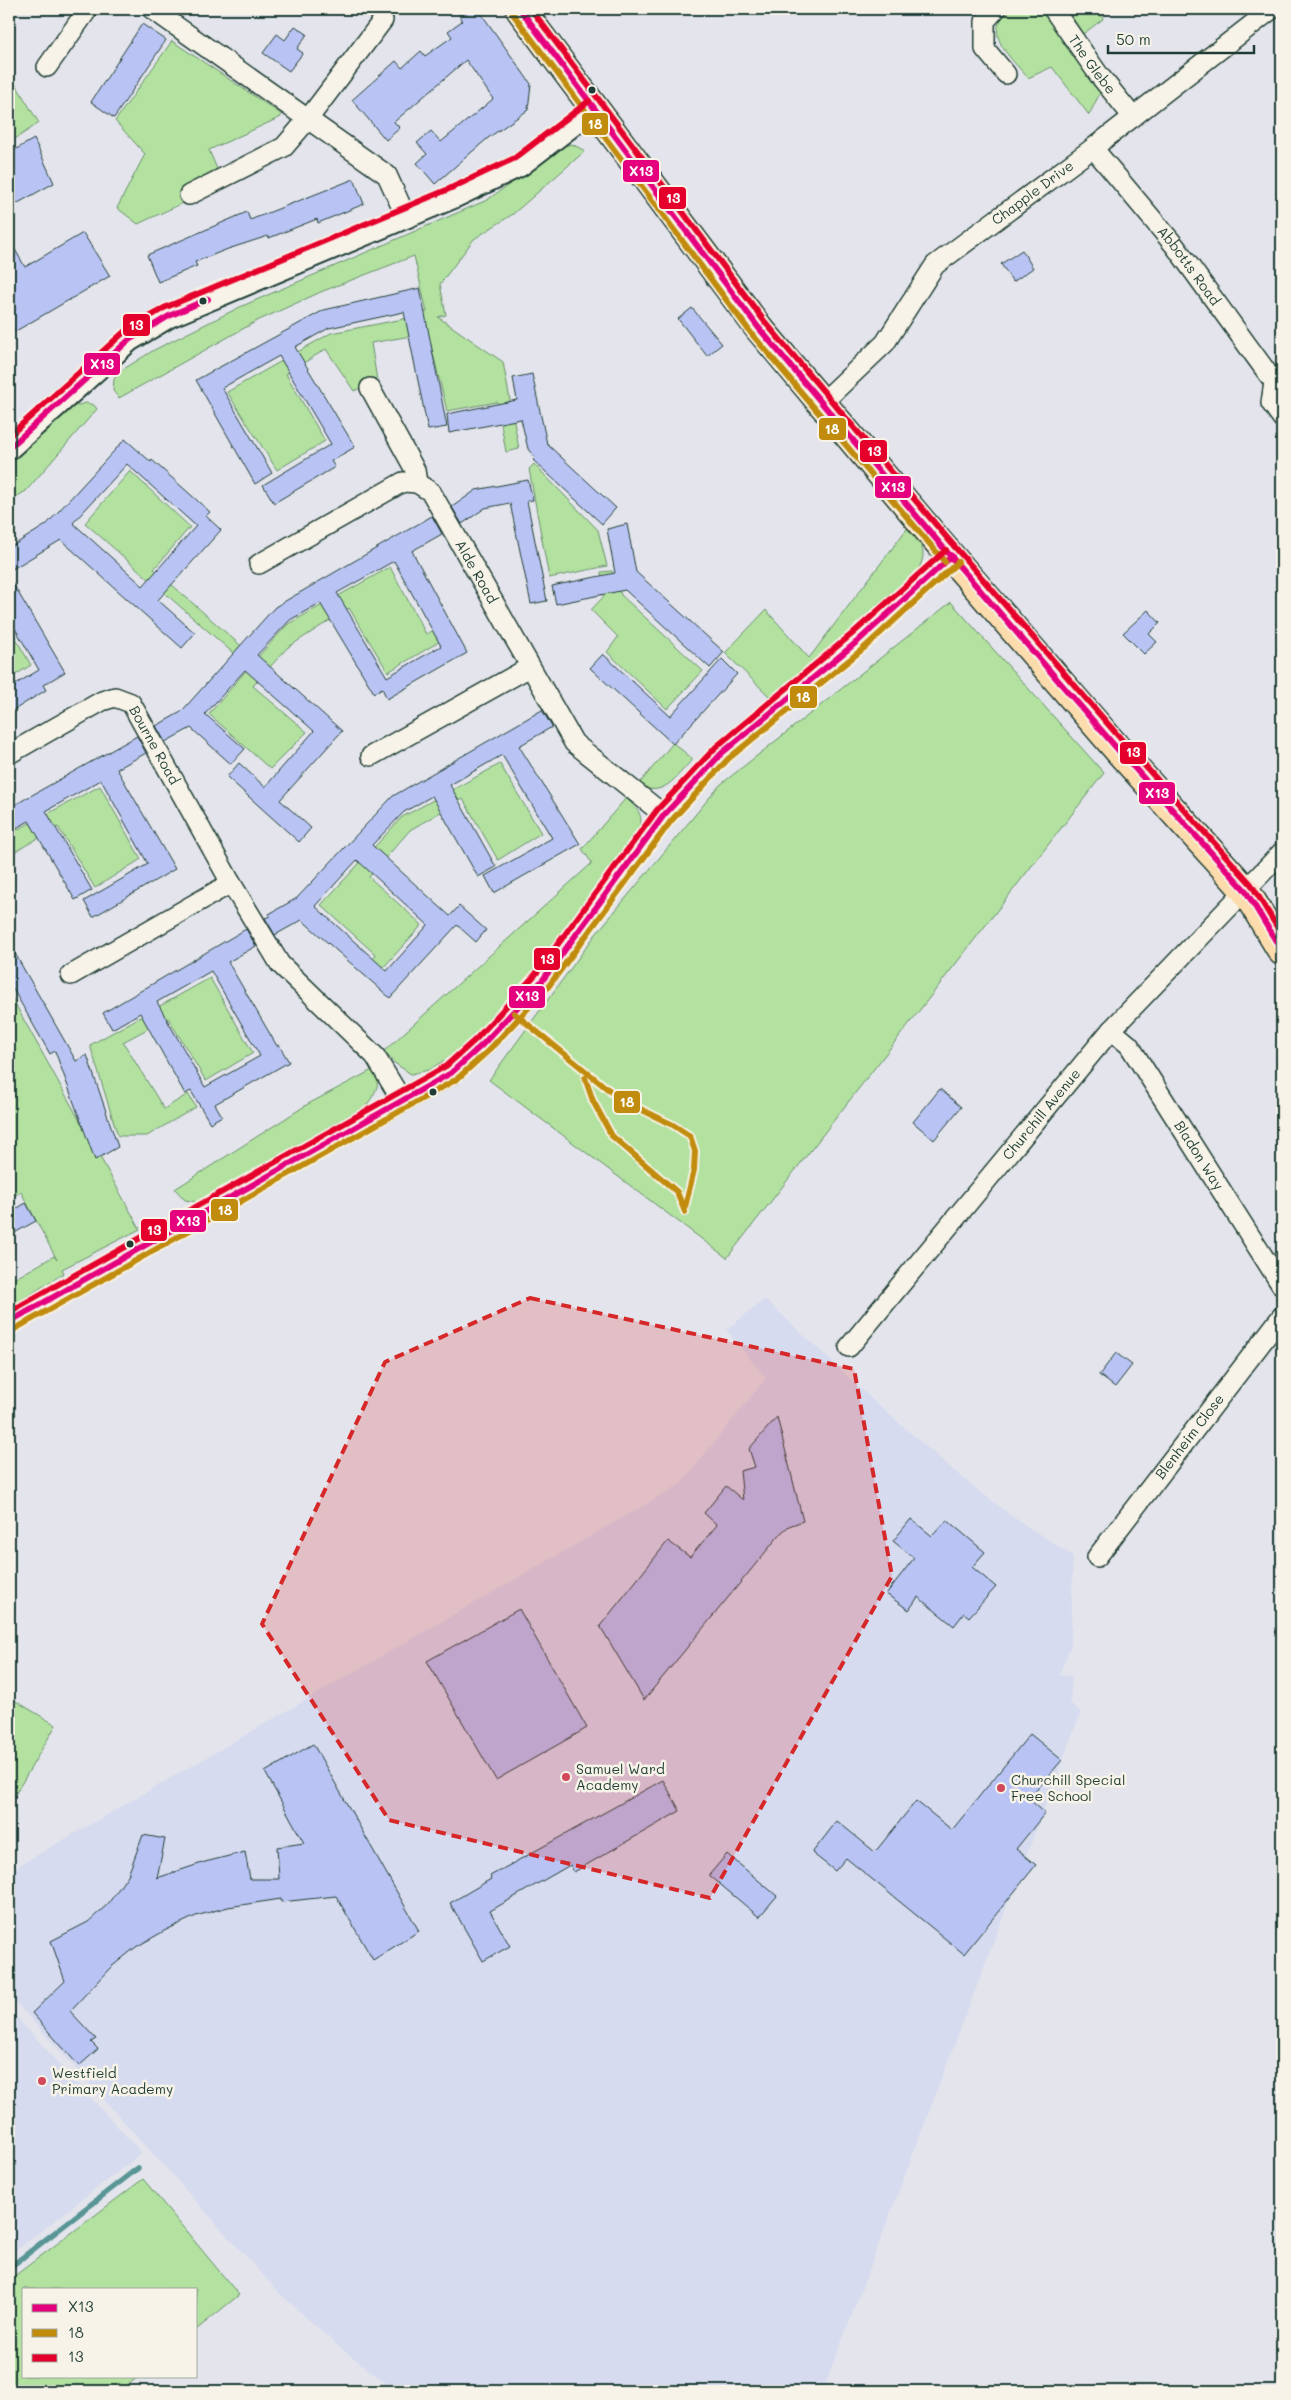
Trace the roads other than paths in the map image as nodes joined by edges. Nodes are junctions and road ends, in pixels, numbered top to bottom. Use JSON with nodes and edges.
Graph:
{"nodes":[{"id":1,"x":88,"y":9,"type":"edge"},
{"id":2,"x":520,"y":9,"type":"edge"},
{"id":3,"x":996,"y":9,"type":"edge"},
{"id":4,"x":1053,"y":9,"type":"edge"},
{"id":5,"x":1272,"y":9,"type":"edge"},
{"id":6,"x":162,"y":11,"type":"edge"},
{"id":7,"x":383,"y":20,"type":"dead end"},
{"id":8,"x":47,"y":66,"type":"dead end"},
{"id":9,"x":1006,"y":74,"type":"dead end"},
{"id":10,"x":594,"y":108,"type":"junction"},
{"id":11,"x":1133,"y":117,"type":"junction"},
{"id":12,"x":308,"y":119,"type":"junction"},
{"id":13,"x":1093,"y":148,"type":"junction"},
{"id":14,"x":189,"y":195,"type":"dead end"},
{"id":15,"x":406,"y":217,"type":"junction"},
{"id":16,"x":1278,"y":382,"type":"edge"},
{"id":17,"x":370,"y":388,"type":"dead end"},
{"id":18,"x":822,"y":403,"type":"junction"},
{"id":19,"x":1282,"y":418,"type":"edge"},
{"id":20,"x":9,"y":448,"type":"edge"},
{"id":21,"x":417,"y":483,"type":"junction"},
{"id":22,"x":952,"y":556,"type":"junction"},
{"id":23,"x":259,"y":564,"type":"dead end"},
{"id":24,"x":530,"y":667,"type":"junction"},
{"id":25,"x":9,"y":754,"type":"edge"},
{"id":26,"x":371,"y":756,"type":"dead end"},
{"id":27,"x":664,"y":815,"type":"junction"},
{"id":28,"x":1282,"y":852,"type":"edge"},
{"id":29,"x":230,"y":883,"type":"junction"},
{"id":30,"x":1245,"y":890,"type":"junction"},
{"id":31,"x":1282,"y":951,"type":"edge"},
{"id":32,"x":71,"y":975,"type":"dead end"},
{"id":33,"x":1111,"y":1030,"type":"junction"},
{"id":34,"x":401,"y":1099,"type":"junction"},
{"id":35,"x":1282,"y":1286,"type":"edge"},
{"id":36,"x":1282,"y":1316,"type":"edge"},
{"id":37,"x":9,"y":1322,"type":"edge"},
{"id":38,"x":849,"y":1347,"type":"dead end"},
{"id":39,"x":1097,"y":1556,"type":"dead end"}],
"edges":[{"from":1,"to":8,"type":"street"},
{"from":2,"to":10,"type":"main road"},
{"from":3,"to":9,"type":"street"},
{"from":4,"to":11,"type":"street","name":"The Glebe"},
{"from":5,"to":11,"type":"street","name":"Chapple Drive"},
{"from":6,"to":12,"type":"street"},
{"from":7,"to":12,"type":"street"},
{"from":10,"to":15,"type":"street"},
{"from":10,"to":18,"type":"main road"},
{"from":11,"to":13,"type":"street","name":"Chapple Drive"},
{"from":12,"to":14,"type":"street"},
{"from":12,"to":15,"type":"street"},
{"from":13,"to":16,"type":"street","name":"Abbotts Road"},
{"from":13,"to":18,"type":"street","name":"Chapple Drive"},
{"from":15,"to":20,"type":"street"},
{"from":16,"to":19,"type":"street"},
{"from":17,"to":21,"type":"street"},
{"from":18,"to":22,"type":"main road"},
{"from":21,"to":23,"type":"street"},
{"from":21,"to":24,"type":"street","name":"Alde Road"},
{"from":22,"to":27,"type":"street"},
{"from":22,"to":30,"type":"main road"},
{"from":24,"to":26,"type":"street"},
{"from":24,"to":27,"type":"street","name":"Alde Road"},
{"from":25,"to":29,"type":"street","name":"Bourne Road"},
{"from":27,"to":34,"type":"street"},
{"from":28,"to":30,"type":"street","name":"Churchill Avenue"},
{"from":29,"to":32,"type":"street"},
{"from":29,"to":34,"type":"street","name":"Bourne Road"},
{"from":30,"to":31,"type":"main road"},
{"from":30,"to":33,"type":"street","name":"Churchill Avenue"},
{"from":33,"to":35,"type":"street","name":"Bladon Way"},
{"from":33,"to":38,"type":"street","name":"Churchill Avenue"},
{"from":34,"to":37,"type":"street"},
{"from":36,"to":39,"type":"street","name":"Blenheim Close"}]}
